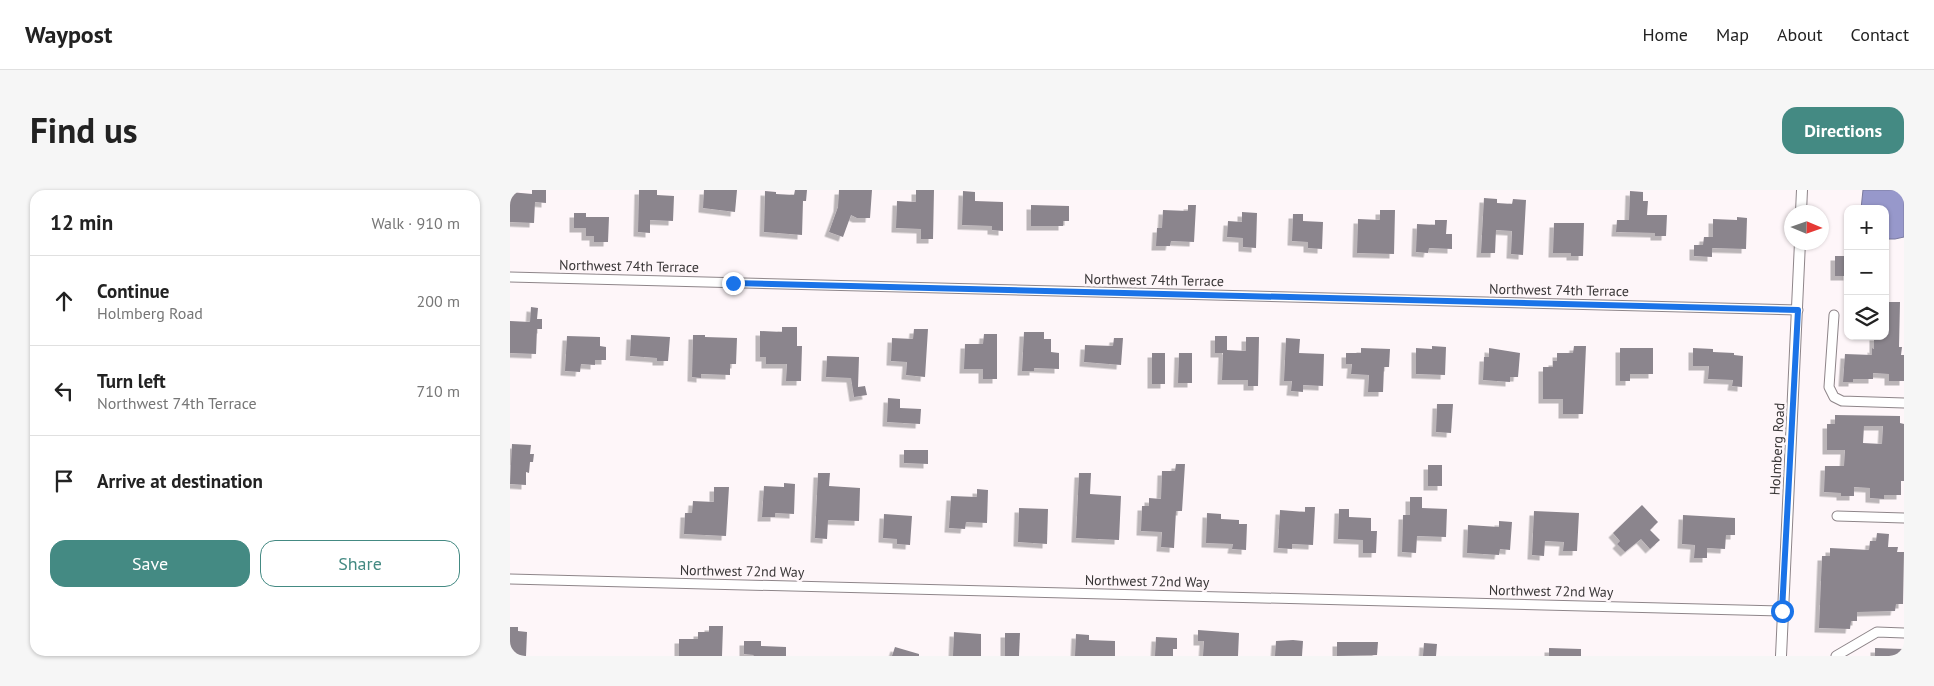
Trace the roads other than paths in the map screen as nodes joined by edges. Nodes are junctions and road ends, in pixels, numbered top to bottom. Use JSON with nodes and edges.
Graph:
{"nodes":[{"id":1,"x":1802,"y":190,"type":"edge"},
{"id":2,"x":1801,"y":205,"type":"edge"},
{"id":3,"x":1800,"y":250,"type":"edge"},
{"id":4,"x":510,"y":277,"type":"edge"},
{"id":5,"x":1798,"y":310,"type":"junction"},
{"id":6,"x":1834,"y":315,"type":"dead end"},
{"id":7,"x":1904,"y":403,"type":"edge"},
{"id":8,"x":1837,"y":516,"type":"dead end"},
{"id":9,"x":1904,"y":518,"type":"edge"},
{"id":10,"x":510,"y":579,"type":"edge"},
{"id":11,"x":1782,"y":611,"type":"junction"},
{"id":12,"x":1904,"y":633,"type":"edge"},
{"id":13,"x":1781,"y":656,"type":"edge"},
{"id":14,"x":1836,"y":656,"type":"edge"}],
"edges":[{"from":1,"to":2,"type":"street"},
{"from":3,"to":5,"type":"street","name":"Holmberg Road"},
{"from":4,"to":5,"type":"street","name":"Northwest 74th Terrace"},
{"from":5,"to":11,"type":"street","name":"Holmberg Road"},
{"from":6,"to":7,"type":"street"},
{"from":8,"to":9,"type":"street"},
{"from":10,"to":11,"type":"street","name":"Northwest 72nd Way"},
{"from":11,"to":13,"type":"street","name":"Holmberg Road"},
{"from":12,"to":14,"type":"street"}]}
